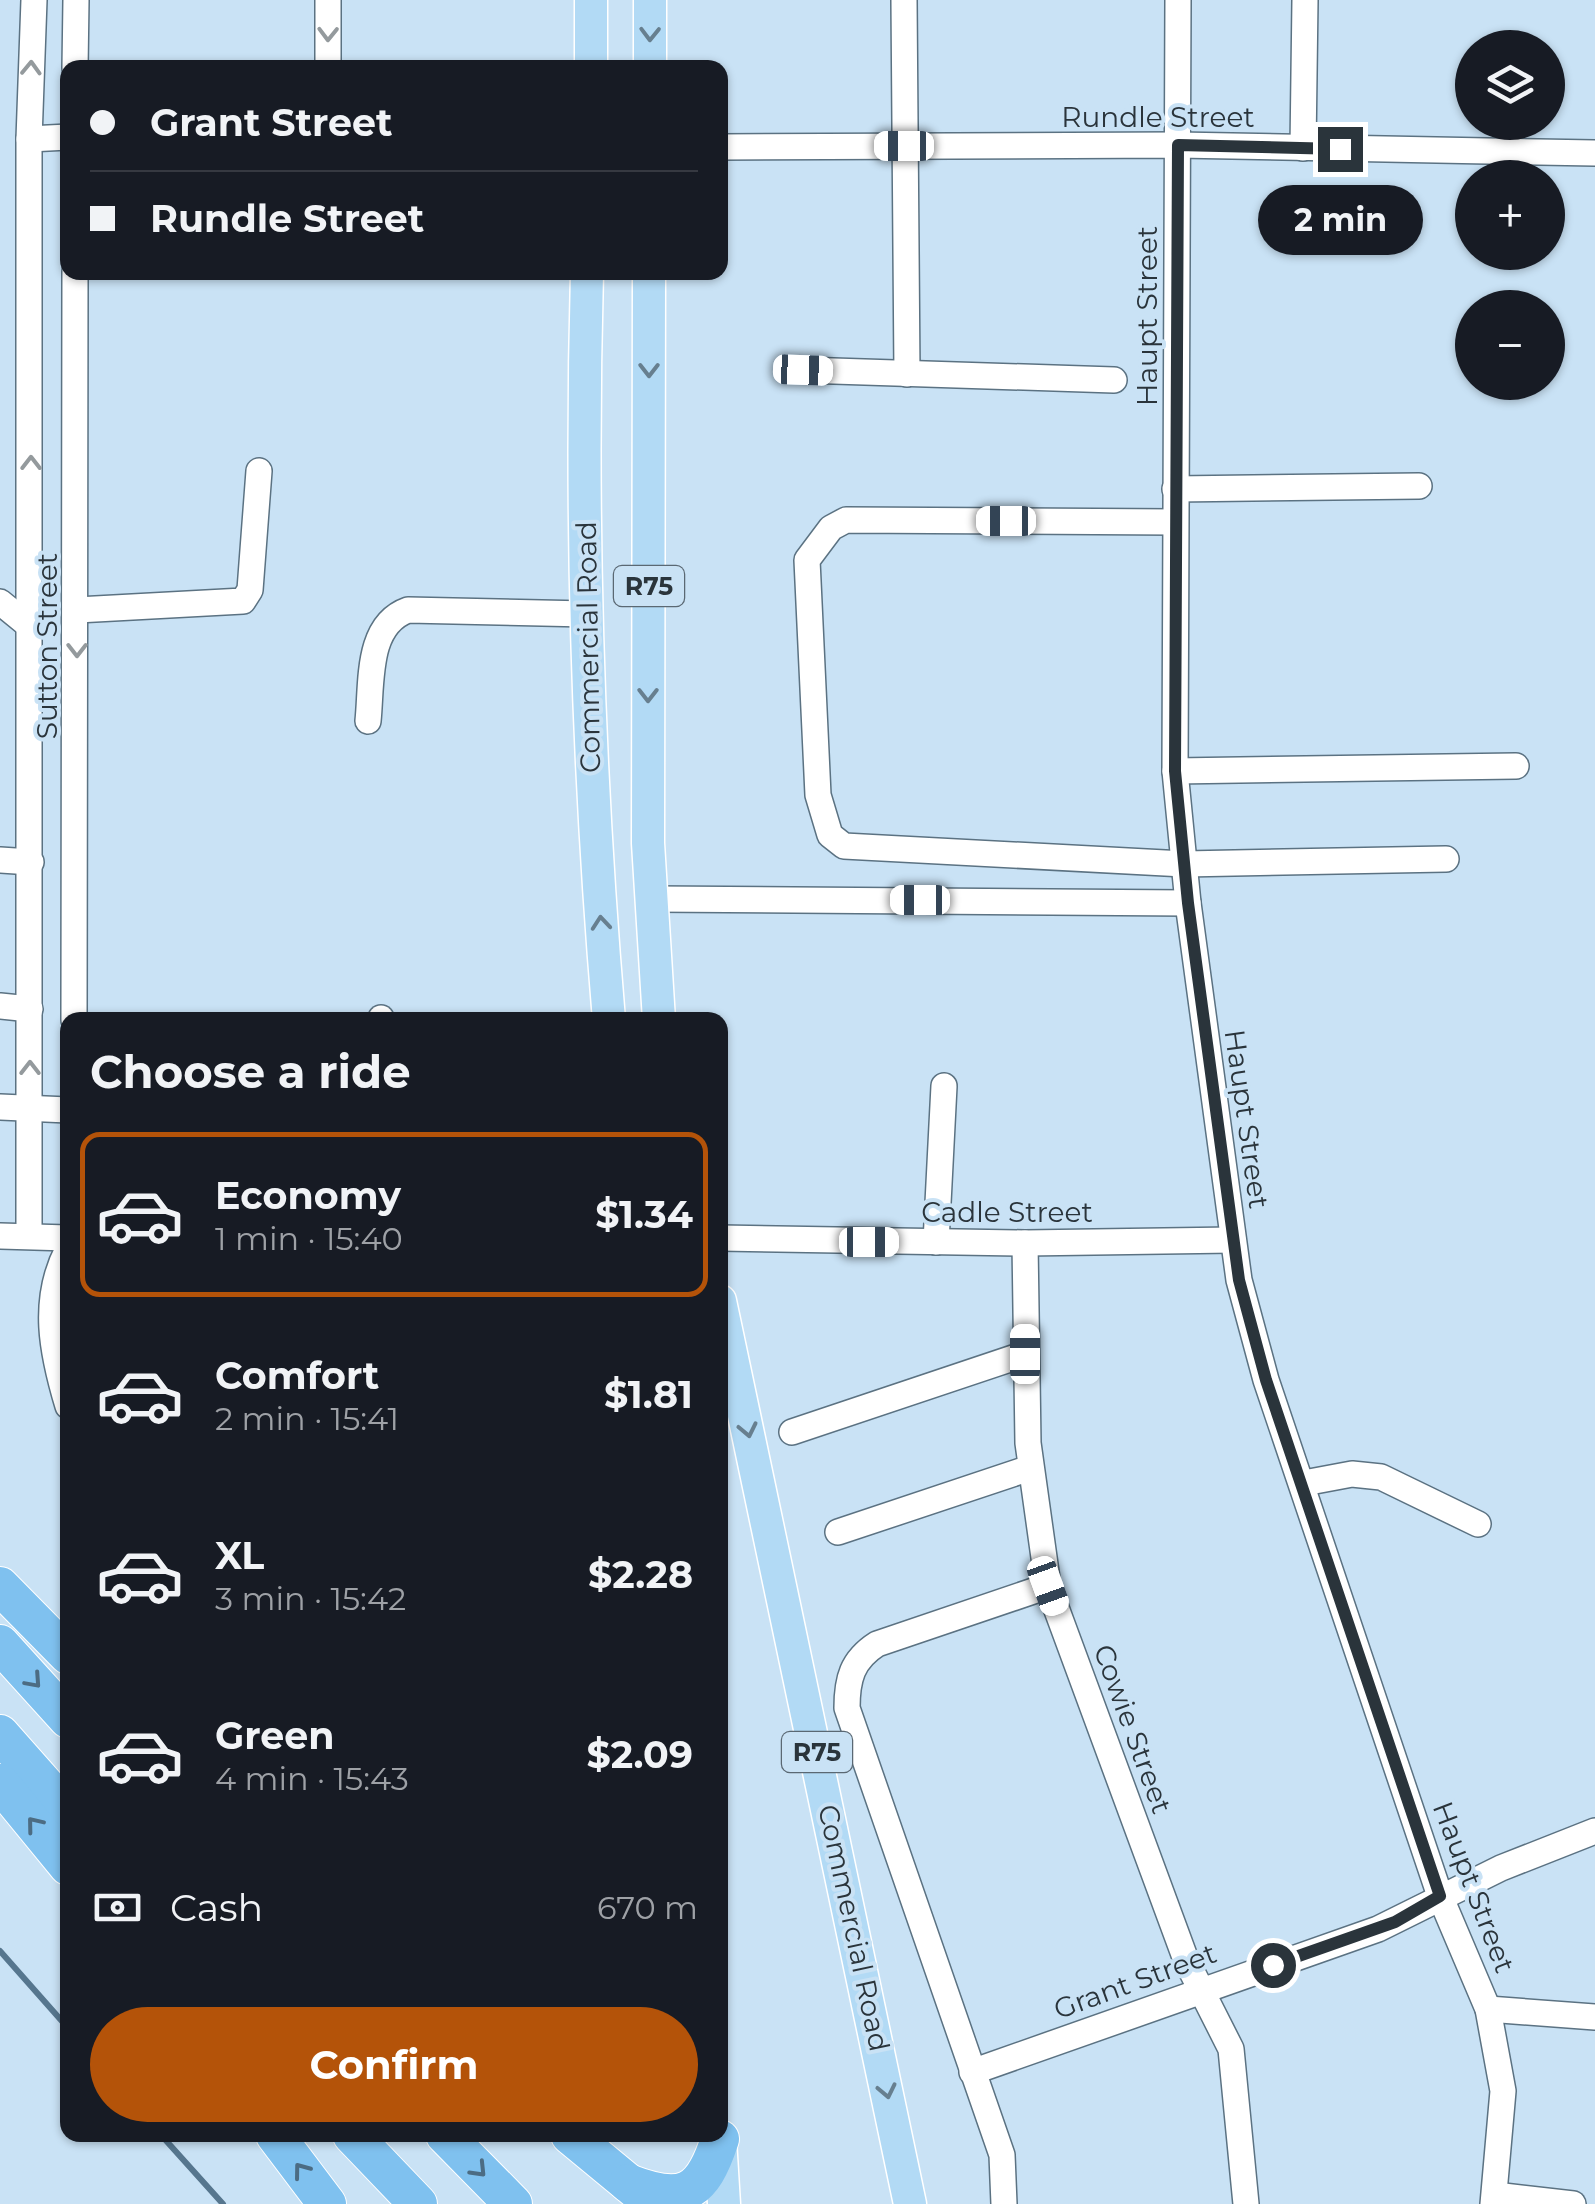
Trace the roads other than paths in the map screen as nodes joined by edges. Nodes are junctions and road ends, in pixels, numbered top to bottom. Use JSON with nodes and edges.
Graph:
{"nodes":[{"id":1,"x":34,"y":0,"type":"edge"},
{"id":2,"x":76,"y":0,"type":"edge"},
{"id":3,"x":328,"y":0,"type":"edge"},
{"id":4,"x":591,"y":0,"type":"edge"},
{"id":5,"x":650,"y":0,"type":"edge"},
{"id":6,"x":904,"y":0,"type":"edge"},
{"id":7,"x":1178,"y":0,"type":"edge"},
{"id":8,"x":1306,"y":0,"type":"edge"},
{"id":9,"x":75,"y":60,"type":"edge"},
{"id":10,"x":328,"y":60,"type":"edge"},
{"id":11,"x":591,"y":60,"type":"edge"},
{"id":12,"x":650,"y":60,"type":"edge"},
{"id":13,"x":60,"y":137,"type":"edge"},
{"id":14,"x":29,"y":139,"type":"junction"},
{"id":15,"x":1178,"y":145,"type":"junction"},
{"id":16,"x":904,"y":146,"type":"junction"},
{"id":17,"x":728,"y":147,"type":"edge"},
{"id":18,"x":1303,"y":148,"type":"junction"},
{"id":19,"x":1595,"y":152,"type":"edge"},
{"id":20,"x":75,"y":280,"type":"edge"},
{"id":21,"x":586,"y":280,"type":"edge"},
{"id":22,"x":649,"y":280,"type":"edge"},
{"id":23,"x":803,"y":370,"type":"dead end"},
{"id":24,"x":908,"y":374,"type":"junction"},
{"id":25,"x":1114,"y":380,"type":"dead end"},
{"id":26,"x":258,"y":471,"type":"dead end"},
{"id":27,"x":1419,"y":486,"type":"dead end"},
{"id":28,"x":1176,"y":489,"type":"junction"},
{"id":29,"x":32,"y":512,"type":"junction"},
{"id":30,"x":78,"y":512,"type":"junction"},
{"id":31,"x":1175,"y":522,"type":"junction"},
{"id":32,"x":0,"y":602,"type":"edge"},
{"id":33,"x":77,"y":610,"type":"junction"},
{"id":34,"x":588,"y":614,"type":"junction"},
{"id":35,"x":32,"y":628,"type":"junction"},
{"id":36,"x":32,"y":710,"type":"junction"},
{"id":37,"x":76,"y":712,"type":"junction"},
{"id":38,"x":368,"y":720,"type":"dead end"},
{"id":39,"x":1516,"y":766,"type":"dead end"},
{"id":40,"x":1175,"y":771,"type":"junction"},
{"id":41,"x":0,"y":860,"type":"edge"},
{"id":42,"x":1446,"y":860,"type":"dead end"},
{"id":43,"x":31,"y":862,"type":"junction"},
{"id":44,"x":1184,"y":864,"type":"junction"},
{"id":45,"x":652,"y":898,"type":"junction"},
{"id":46,"x":1188,"y":903,"type":"junction"},
{"id":47,"x":0,"y":1006,"type":"edge"},
{"id":48,"x":30,"y":1009,"type":"junction"},
{"id":49,"x":74,"y":1012,"type":"edge"},
{"id":50,"x":608,"y":1012,"type":"edge"},
{"id":51,"x":659,"y":1012,"type":"edge"},
{"id":52,"x":944,"y":1086,"type":"dead end"},
{"id":53,"x":0,"y":1108,"type":"edge"},
{"id":54,"x":30,"y":1109,"type":"junction"},
{"id":55,"x":60,"y":1110,"type":"edge"},
{"id":56,"x":0,"y":1236,"type":"edge"},
{"id":57,"x":29,"y":1236,"type":"junction"},
{"id":58,"x":60,"y":1238,"type":"edge"},
{"id":59,"x":728,"y":1238,"type":"edge"},
{"id":60,"x":1234,"y":1240,"type":"junction"},
{"id":61,"x":936,"y":1242,"type":"junction"},
{"id":62,"x":1025,"y":1243,"type":"junction"},
{"id":63,"x":60,"y":1264,"type":"edge"},
{"id":64,"x":54,"y":1276,"type":"junction"},
{"id":65,"x":728,"y":1339,"type":"edge"},
{"id":66,"x":1025,"y":1354,"type":"junction"},
{"id":67,"x":60,"y":1370,"type":"edge"},
{"id":68,"x":792,"y":1432,"type":"dead end"},
{"id":69,"x":1030,"y":1468,"type":"junction"},
{"id":70,"x":1304,"y":1484,"type":"junction"},
{"id":71,"x":1478,"y":1524,"type":"dead end"},
{"id":72,"x":838,"y":1532,"type":"dead end"},
{"id":73,"x":0,"y":1586,"type":"edge"},
{"id":74,"x":1048,"y":1586,"type":"junction"},
{"id":75,"x":0,"y":1644,"type":"edge"},
{"id":76,"x":60,"y":1647,"type":"edge"},
{"id":77,"x":60,"y":1709,"type":"edge"},
{"id":78,"x":0,"y":1734,"type":"edge"},
{"id":79,"x":0,"y":1783,"type":"edge"},
{"id":80,"x":60,"y":1802,"type":"edge"},
{"id":81,"x":1595,"y":1831,"type":"edge"},
{"id":82,"x":60,"y":1856,"type":"edge"},
{"id":83,"x":1440,"y":1896,"type":"junction"},
{"id":84,"x":1203,"y":1989,"type":"junction"},
{"id":85,"x":1488,"y":2009,"type":"junction"},
{"id":86,"x":1595,"y":2017,"type":"edge"},
{"id":87,"x":972,"y":2072,"type":"junction"},
{"id":88,"x":280,"y":2142,"type":"edge"},
{"id":89,"x":359,"y":2142,"type":"edge"},
{"id":90,"x":452,"y":2142,"type":"edge"},
{"id":91,"x":578,"y":2142,"type":"edge"},
{"id":92,"x":718,"y":2142,"type":"edge"},
{"id":93,"x":720,"y":2142,"type":"edge"},
{"id":94,"x":641,"y":2194,"type":"edge"},
{"id":95,"x":1494,"y":2199,"type":"edge"},
{"id":96,"x":327,"y":2204,"type":"edge"},
{"id":97,"x":418,"y":2204,"type":"edge"},
{"id":98,"x":514,"y":2204,"type":"edge"},
{"id":99,"x":724,"y":2204,"type":"edge"},
{"id":100,"x":910,"y":2204,"type":"edge"},
{"id":101,"x":1004,"y":2204,"type":"edge"},
{"id":102,"x":1246,"y":2204,"type":"edge"},
{"id":103,"x":1572,"y":2204,"type":"edge"}],
"edges":[{"from":14,"to":1,"type":"street","name":"Sutton Street","one_way":true},
{"from":2,"to":9,"type":"street"},
{"from":3,"to":10,"type":"street","one_way":true},
{"from":4,"to":11,"type":"main road"},
{"from":5,"to":12,"type":"main road","one_way":true},
{"from":6,"to":16,"type":"street"},
{"from":7,"to":15,"type":"street","name":"Haupt Street"},
{"from":8,"to":18,"type":"street"},
{"from":13,"to":14,"type":"street"},
{"from":29,"to":14,"type":"street","name":"Sutton Street","one_way":true},
{"from":15,"to":16,"type":"street","name":"Rundle Street"},
{"from":15,"to":18,"type":"street","name":"Rundle Street"},
{"from":15,"to":28,"type":"street","name":"Haupt Street"},
{"from":16,"to":17,"type":"street","name":"Rundle Street"},
{"from":16,"to":24,"type":"street"},
{"from":18,"to":19,"type":"street","name":"Rundle Street"},
{"from":20,"to":30,"type":"street","name":"Sutton Street"},
{"from":21,"to":34,"type":"main road","name":"Commercial Road","number":"R75"},
{"from":22,"to":45,"type":"main road","name":"Commercial Road","number":"R75","one_way":true},
{"from":23,"to":24,"type":"street"},
{"from":24,"to":25,"type":"street"},
{"from":26,"to":33,"type":"street"},
{"from":27,"to":28,"type":"street"},
{"from":28,"to":31,"type":"street","name":"Haupt Street"},
{"from":29,"to":30,"type":"street"},
{"from":29,"to":35,"type":"street","name":"Sutton Street"},
{"from":30,"to":33,"type":"street","name":"Sutton Street"},
{"from":31,"to":40,"type":"street","name":"Haupt Street"},
{"from":31,"to":44,"type":"street"},
{"from":32,"to":35,"type":"street"},
{"from":33,"to":37,"type":"street","name":"Sutton Street","one_way":true},
{"from":34,"to":38,"type":"street"},
{"from":50,"to":34,"type":"main road","name":"Commercial Road","number":"R75","one_way":true},
{"from":35,"to":36,"type":"street","name":"Sutton Street"},
{"from":36,"to":37,"type":"street"},
{"from":36,"to":43,"type":"street","name":"Sutton Street"},
{"from":37,"to":49,"type":"street","name":"Sutton Street"},
{"from":39,"to":40,"type":"street"},
{"from":40,"to":44,"type":"street","name":"Haupt Street"},
{"from":41,"to":43,"type":"street"},
{"from":42,"to":44,"type":"street"},
{"from":43,"to":48,"type":"street","name":"Sutton Street"},
{"from":44,"to":46,"type":"street","name":"Haupt Street"},
{"from":45,"to":46,"type":"street"},
{"from":45,"to":51,"type":"main road","name":"Commercial Road","number":"R75"},
{"from":46,"to":60,"type":"street","name":"Haupt Street"},
{"from":47,"to":48,"type":"street"},
{"from":54,"to":48,"type":"street","name":"Sutton Street","one_way":true},
{"from":52,"to":61,"type":"street"},
{"from":53,"to":54,"type":"street"},
{"from":54,"to":55,"type":"street"},
{"from":54,"to":57,"type":"street","name":"Sutton Street"},
{"from":56,"to":57,"type":"street"},
{"from":57,"to":58,"type":"street"},
{"from":57,"to":64,"type":"street"},
{"from":59,"to":61,"type":"street","name":"Cadle Street"},
{"from":60,"to":62,"type":"street","name":"Cadle Street"},
{"from":60,"to":70,"type":"street","name":"Haupt Street"},
{"from":61,"to":62,"type":"street","name":"Cadle Street"},
{"from":62,"to":66,"type":"street","name":"Cowie Street"},
{"from":63,"to":64,"type":"street"},
{"from":64,"to":67,"type":"street"},
{"from":65,"to":100,"type":"main road","name":"Commercial Road","number":"R75","one_way":true},
{"from":66,"to":68,"type":"street"},
{"from":66,"to":69,"type":"street","name":"Cowie Street"},
{"from":69,"to":72,"type":"street"},
{"from":69,"to":74,"type":"street","name":"Cowie Street"},
{"from":70,"to":71,"type":"street"},
{"from":70,"to":83,"type":"street","name":"Haupt Street"},
{"from":73,"to":76,"type":"highway"},
{"from":74,"to":84,"type":"street","name":"Cowie Street"},
{"from":74,"to":87,"type":"street","name":"Commercial Road"},
{"from":75,"to":77,"type":"highway","one_way":true},
{"from":78,"to":80,"type":"highway"},
{"from":82,"to":79,"type":"highway","one_way":true},
{"from":81,"to":83,"type":"street","name":"Grant Street"},
{"from":83,"to":84,"type":"street","name":"Grant Street"},
{"from":83,"to":85,"type":"street","name":"Haupt Street"},
{"from":84,"to":87,"type":"street","name":"Grant Street"},
{"from":84,"to":102,"type":"street","name":"Cowie Street"},
{"from":85,"to":86,"type":"street"},
{"from":85,"to":95,"type":"street","name":"Haupt Street"},
{"from":87,"to":101,"type":"street","name":"Commercial Road"},
{"from":96,"to":88,"type":"highway","one_way":true},
{"from":89,"to":97,"type":"highway"},
{"from":90,"to":98,"type":"highway","one_way":true},
{"from":91,"to":94,"type":"highway"},
{"from":92,"to":94,"type":"highway"},
{"from":93,"to":99,"type":"main road"},
{"from":95,"to":103,"type":"street"}]}
